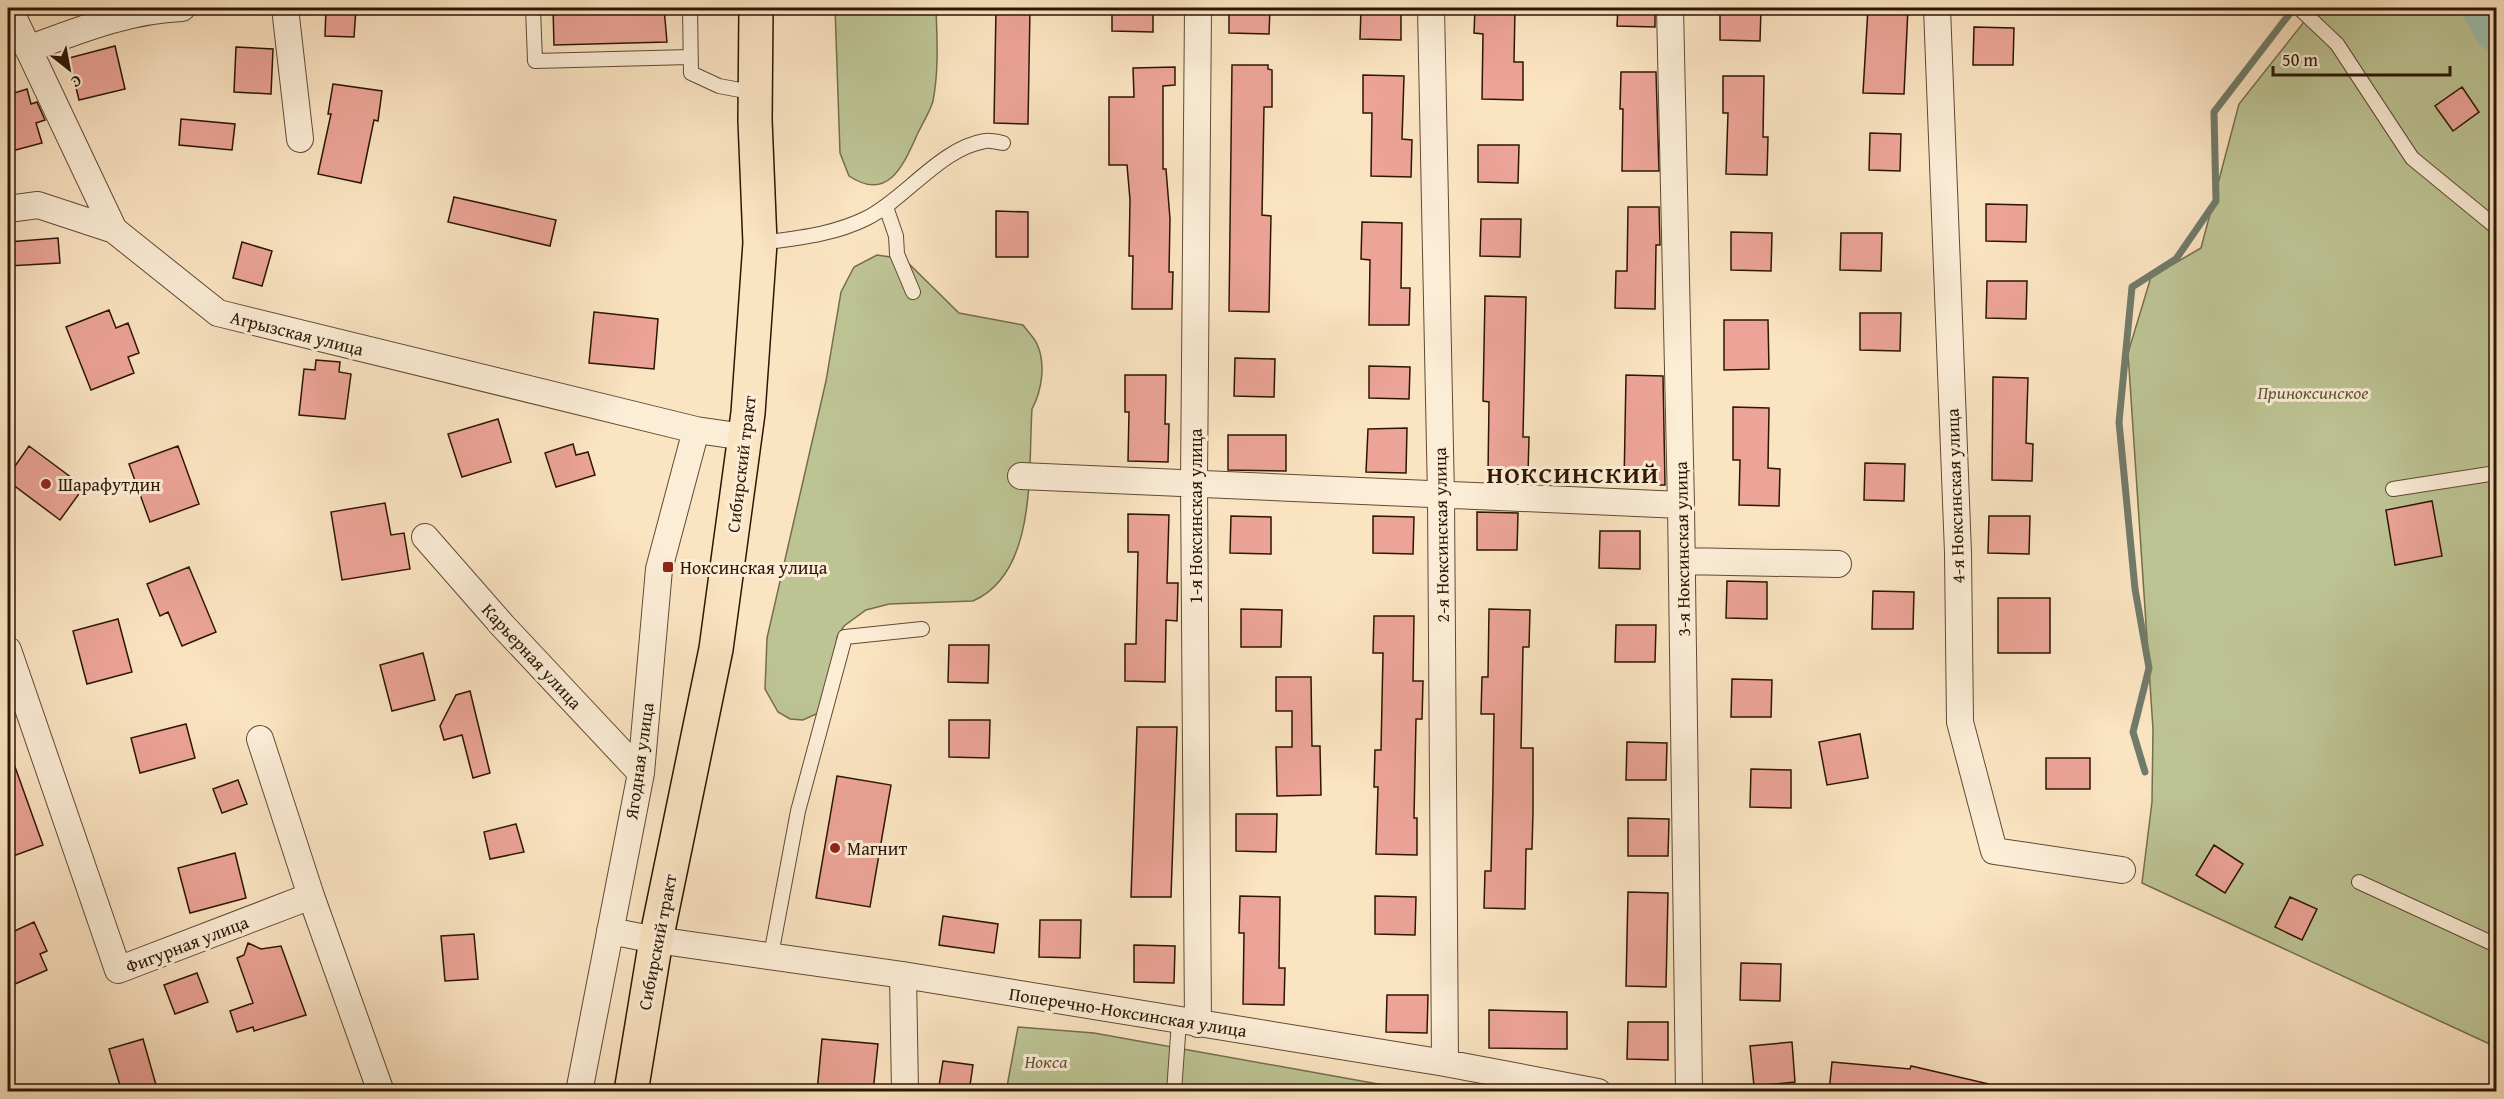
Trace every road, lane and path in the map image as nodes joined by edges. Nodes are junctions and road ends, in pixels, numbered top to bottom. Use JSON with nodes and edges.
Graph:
{"nodes":[{"id":1,"x":9,"y":8,"type":"edge"},
{"id":2,"x":182,"y":8,"type":"edge"},
{"id":3,"x":285,"y":8,"type":"edge"},
{"id":4,"x":533,"y":8,"type":"edge"},
{"id":5,"x":690,"y":8,"type":"edge"},
{"id":6,"x":756,"y":8,"type":"edge"},
{"id":7,"x":1198,"y":8,"type":"edge"},
{"id":8,"x":1431,"y":8,"type":"edge"},
{"id":9,"x":1670,"y":8,"type":"edge"},
{"id":10,"x":1937,"y":8,"type":"edge"},
{"id":11,"x":2301,"y":9,"type":"edge"},
{"id":12,"x":28,"y":49,"type":"junction"},
{"id":13,"x":690,"y":57,"type":"junction"},
{"id":14,"x":756,"y":93,"type":"junction"},
{"id":15,"x":300,"y":139,"type":"dead end"},
{"id":16,"x":1003,"y":143,"type":"dead end"},
{"id":17,"x":886,"y":207,"type":"junction"},
{"id":18,"x":8,"y":209,"type":"edge"},
{"id":19,"x":2496,"y":227,"type":"edge"},
{"id":20,"x":114,"y":230,"type":"junction"},
{"id":21,"x":760,"y":243,"type":"junction"},
{"id":22,"x":913,"y":292,"type":"dead end"},
{"id":23,"x":696,"y":430,"type":"junction"},
{"id":24,"x":746,"y":437,"type":"junction"},
{"id":25,"x":2496,"y":473,"type":"edge"},
{"id":26,"x":1022,"y":476,"type":"dead end"},
{"id":27,"x":1194,"y":483,"type":"junction"},
{"id":28,"x":2393,"y":489,"type":"dead end"},
{"id":29,"x":1441,"y":496,"type":"junction"},
{"id":30,"x":1682,"y":506,"type":"junction"},
{"id":31,"x":425,"y":537,"type":"dead end"},
{"id":32,"x":1682,"y":561,"type":"junction"},
{"id":33,"x":1838,"y":564,"type":"dead end"},
{"id":34,"x":922,"y":629,"type":"dead end"},
{"id":35,"x":8,"y":650,"type":"edge"},
{"id":36,"x":260,"y":739,"type":"dead end"},
{"id":37,"x":641,"y":773,"type":"junction"},
{"id":38,"x":2122,"y":870,"type":"dead end"},
{"id":39,"x":2359,"y":882,"type":"dead end"},
{"id":40,"x":311,"y":896,"type":"junction"},
{"id":41,"x":610,"y":931,"type":"junction"},
{"id":42,"x":656,"y":940,"type":"junction"},
{"id":43,"x":2496,"y":945,"type":"edge"},
{"id":44,"x":771,"y":955,"type":"junction"},
{"id":45,"x":903,"y":975,"type":"junction"},
{"id":46,"x":1188,"y":1023,"type":"junction"},
{"id":47,"x":1445,"y":1063,"type":"junction"},
{"id":48,"x":1503,"y":1082,"type":"edge"},
{"id":49,"x":381,"y":1092,"type":"edge"},
{"id":50,"x":579,"y":1092,"type":"edge"},
{"id":51,"x":631,"y":1092,"type":"edge"},
{"id":52,"x":904,"y":1092,"type":"edge"},
{"id":53,"x":1174,"y":1092,"type":"edge"},
{"id":54,"x":1598,"y":1092,"type":"edge"},
{"id":55,"x":1689,"y":1092,"type":"edge"}],
"edges":[{"from":1,"to":12,"type":"street","name":"Агрызская улица"},
{"from":2,"to":12,"type":"street"},
{"from":3,"to":15,"type":"street"},
{"from":4,"to":13,"type":"lane"},
{"from":5,"to":13,"type":"lane"},
{"from":6,"to":14,"type":"main road","name":"Сибирский тракт"},
{"from":7,"to":27,"type":"street","name":"1-я Ноксинская улица"},
{"from":8,"to":29,"type":"street","name":"2-я Ноксинская улица"},
{"from":9,"to":30,"type":"street","name":"3-я Ноксинская улица"},
{"from":10,"to":38,"type":"street","name":"4-я Ноксинская улица"},
{"from":11,"to":19,"type":"lane"},
{"from":12,"to":20,"type":"street","name":"Агрызская улица"},
{"from":13,"to":14,"type":"lane"},
{"from":14,"to":21,"type":"main road","name":"Сибирский тракт"},
{"from":16,"to":17,"type":"lane"},
{"from":17,"to":21,"type":"lane"},
{"from":17,"to":22,"type":"lane"},
{"from":18,"to":20,"type":"street"},
{"from":20,"to":23,"type":"street","name":"Агрызская улица"},
{"from":21,"to":24,"type":"main road","name":"Сибирский тракт"},
{"from":23,"to":24,"type":"street","name":"Агрызская улица"},
{"from":23,"to":37,"type":"street","name":"Ягодная улица"},
{"from":24,"to":42,"type":"main road","name":"Сибирский тракт"},
{"from":25,"to":28,"type":"lane"},
{"from":26,"to":27,"type":"street"},
{"from":27,"to":29,"type":"street"},
{"from":27,"to":46,"type":"street","name":"1-я Ноксинская улица"},
{"from":29,"to":30,"type":"street"},
{"from":29,"to":47,"type":"street","name":"2-я Ноксинская улица"},
{"from":30,"to":32,"type":"street","name":"3-я Ноксинская улица"},
{"from":31,"to":37,"type":"street","name":"Карьерная улица"},
{"from":32,"to":33,"type":"street"},
{"from":32,"to":55,"type":"street","name":"3-я Ноксинская улица"},
{"from":34,"to":44,"type":"lane"},
{"from":35,"to":40,"type":"street","name":"Фигурная улица"},
{"from":36,"to":40,"type":"street"},
{"from":37,"to":41,"type":"street","name":"Ягодная улица"},
{"from":39,"to":43,"type":"lane"},
{"from":40,"to":49,"type":"street"},
{"from":41,"to":42,"type":"street","name":"Поперечно-Ноксинская улица"},
{"from":41,"to":50,"type":"street","name":"Ягодная улица"},
{"from":42,"to":44,"type":"street","name":"Поперечно-Ноксинская улица"},
{"from":42,"to":51,"type":"main road","name":"Сибирский тракт"},
{"from":44,"to":45,"type":"street","name":"Поперечно-Ноксинская улица"},
{"from":45,"to":46,"type":"street","name":"Поперечно-Ноксинская улица"},
{"from":45,"to":52,"type":"street"},
{"from":46,"to":47,"type":"street","name":"Поперечно-Ноксинская улица"},
{"from":46,"to":53,"type":"lane"},
{"from":47,"to":48,"type":"street","name":"Поперечно-Ноксинская улица"},
{"from":48,"to":54,"type":"street","name":"Поперечно-Ноксинская улица"}]}
